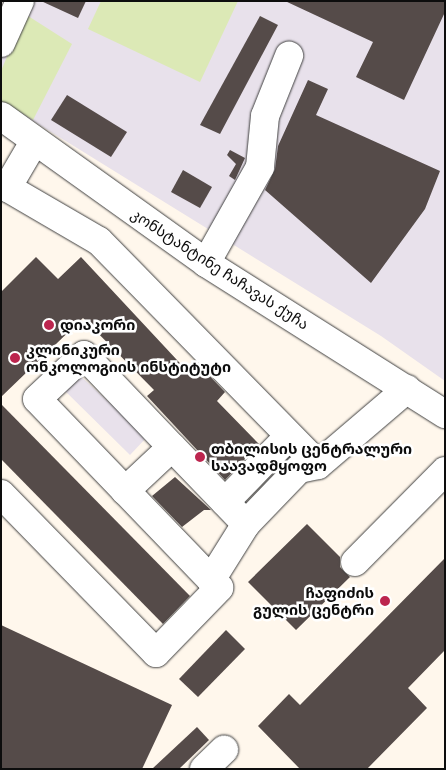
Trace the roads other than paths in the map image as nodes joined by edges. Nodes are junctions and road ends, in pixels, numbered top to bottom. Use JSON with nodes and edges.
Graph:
{"nodes":[{"id":1,"x":20,"y":1,"type":"edge"},
{"id":2,"x":1,"y":43,"type":"edge"},
{"id":3,"x":289,"y":56,"type":"dead end"},
{"id":4,"x":1,"y":116,"type":"edge"},
{"id":5,"x":34,"y":142,"type":"junction"},
{"id":6,"x":4,"y":186,"type":"edge"},
{"id":7,"x":206,"y":263,"type":"junction"},
{"id":8,"x":407,"y":389,"type":"junction"},
{"id":9,"x":445,"y":414,"type":"edge"},
{"id":10,"x":288,"y":437,"type":"junction"},
{"id":11,"x":172,"y":447,"type":"junction"},
{"id":12,"x":318,"y":465,"type":"junction"},
{"id":13,"x":445,"y":471,"type":"edge"},
{"id":14,"x":125,"y":491,"type":"junction"},
{"id":15,"x":1,"y":494,"type":"edge"},
{"id":16,"x":225,"y":502,"type":"junction"},
{"id":17,"x":246,"y":524,"type":"junction"},
{"id":18,"x":355,"y":562,"type":"dead end"},
{"id":19,"x":211,"y":580,"type":"junction"},
{"id":20,"x":224,"y":750,"type":"dead end"},
{"id":21,"x":204,"y":769,"type":"edge"}],
"edges":[{"from":1,"to":2,"type":"street"},
{"from":3,"to":7,"type":"street"},
{"from":4,"to":5,"type":"street","name":"კონსტანტინე ჩაჩავას ქუჩა"},
{"from":5,"to":6,"type":"street"},
{"from":5,"to":7,"type":"street","name":"კონსტანტინე ჩაჩავას ქუჩა"},
{"from":6,"to":10,"type":"street"},
{"from":7,"to":8,"type":"street","name":"კონსტანტინე ჩაჩავას ქუჩა"},
{"from":8,"to":9,"type":"street","name":"კონსტანტინე ჩაჩავას ქუჩა"},
{"from":8,"to":12,"type":"street"},
{"from":10,"to":12,"type":"street"},
{"from":10,"to":16,"type":"street"},
{"from":11,"to":14,"type":"street"},
{"from":11,"to":14,"type":"street"},
{"from":11,"to":16,"type":"street"},
{"from":12,"to":17,"type":"street"},
{"from":13,"to":18,"type":"street"},
{"from":14,"to":19,"type":"street"},
{"from":15,"to":19,"type":"street"},
{"from":16,"to":17,"type":"street"},
{"from":17,"to":19,"type":"street"},
{"from":20,"to":21,"type":"street"}]}
